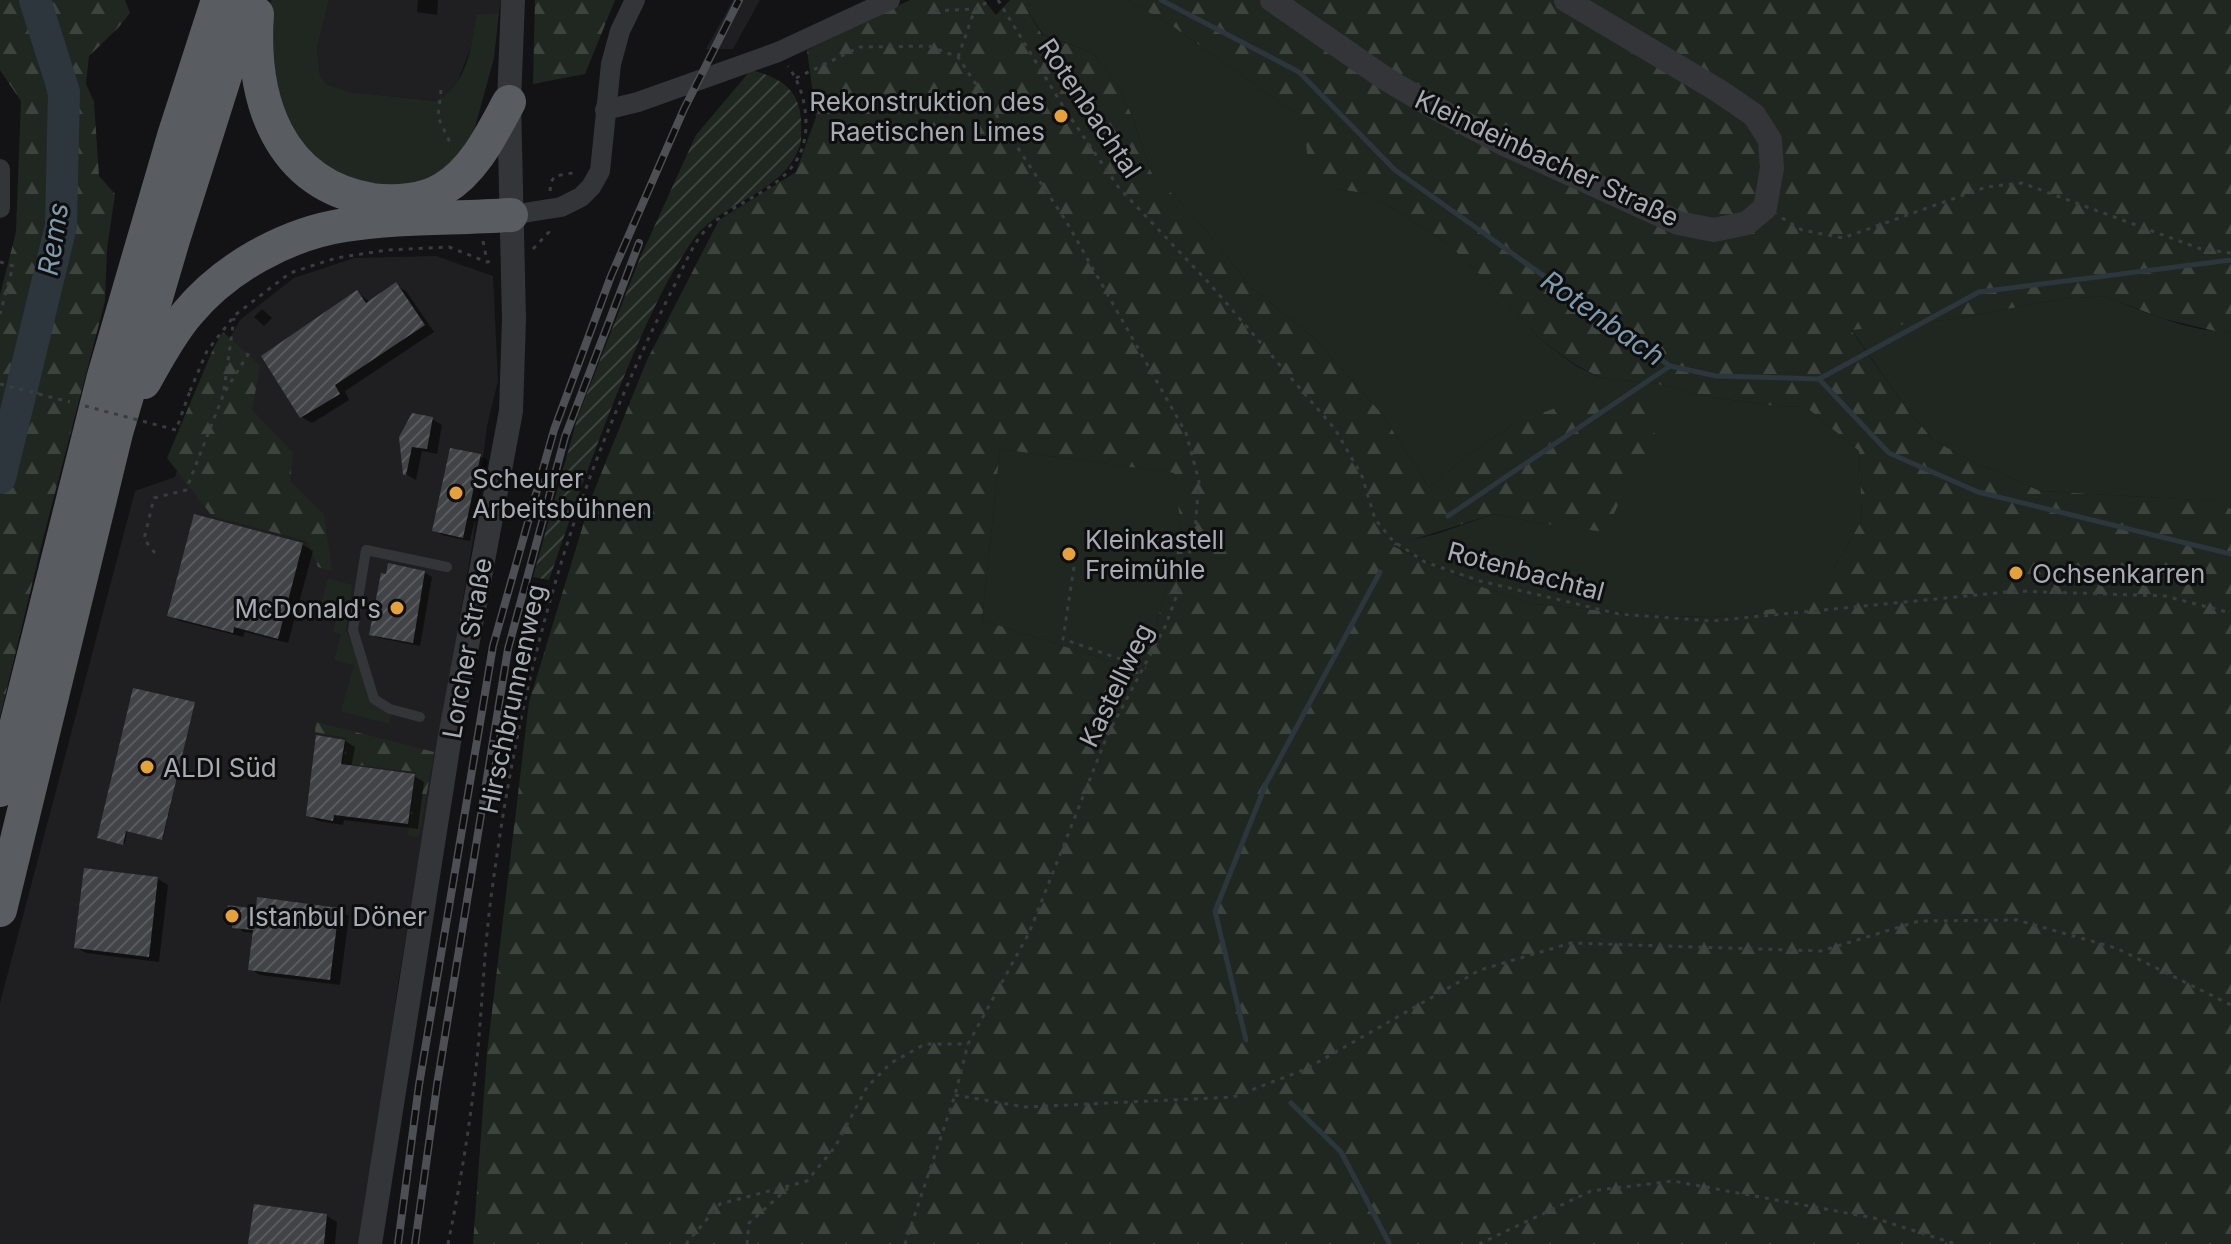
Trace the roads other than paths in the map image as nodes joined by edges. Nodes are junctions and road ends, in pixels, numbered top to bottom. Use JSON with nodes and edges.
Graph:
{"nodes":[{"id":1,"x":218,"y":0,"type":"edge"},
{"id":2,"x":249,"y":0,"type":"edge"},
{"id":3,"x":258,"y":0,"type":"edge"},
{"id":4,"x":513,"y":0,"type":"edge"},
{"id":5,"x":635,"y":0,"type":"edge"},
{"id":6,"x":890,"y":0,"type":"edge"},
{"id":7,"x":1272,"y":0,"type":"edge"},
{"id":8,"x":1566,"y":0,"type":"edge"},
{"id":9,"x":509,"y":102,"type":"junction"},
{"id":10,"x":605,"y":110,"type":"junction"},
{"id":11,"x":0,"y":169,"type":"edge"},
{"id":12,"x":424,"y":198,"type":"junction"},
{"id":13,"x":0,"y":208,"type":"edge"},
{"id":14,"x":511,"y":215,"type":"junction"},
{"id":15,"x":116,"y":433,"type":"junction"},
{"id":16,"x":447,"y":567,"type":"dead end"},
{"id":17,"x":420,"y":717,"type":"dead end"},
{"id":18,"x":0,"y":790,"type":"edge"},
{"id":19,"x":0,"y":910,"type":"edge"},
{"id":20,"x":370,"y":1244,"type":"edge"}],
"edges":[{"from":1,"to":18,"type":"highway"},
{"from":2,"to":15,"type":"highway"},
{"from":3,"to":12,"type":"highway"},
{"from":4,"to":9,"type":"street","name":"Lorcher Straße"},
{"from":5,"to":10,"type":"street"},
{"from":6,"to":10,"type":"street"},
{"from":7,"to":8,"type":"street","name":"Kleindeinbacher Straße"},
{"from":9,"to":12,"type":"highway"},
{"from":9,"to":14,"type":"street","name":"Lorcher Straße"},
{"from":10,"to":14,"type":"street"},
{"from":11,"to":13,"type":"street"},
{"from":12,"to":14,"type":"highway"},
{"from":14,"to":15,"type":"highway"},
{"from":14,"to":20,"type":"street","name":"Lorcher Straße"},
{"from":15,"to":19,"type":"highway"},
{"from":16,"to":17,"type":"lane"}]}
